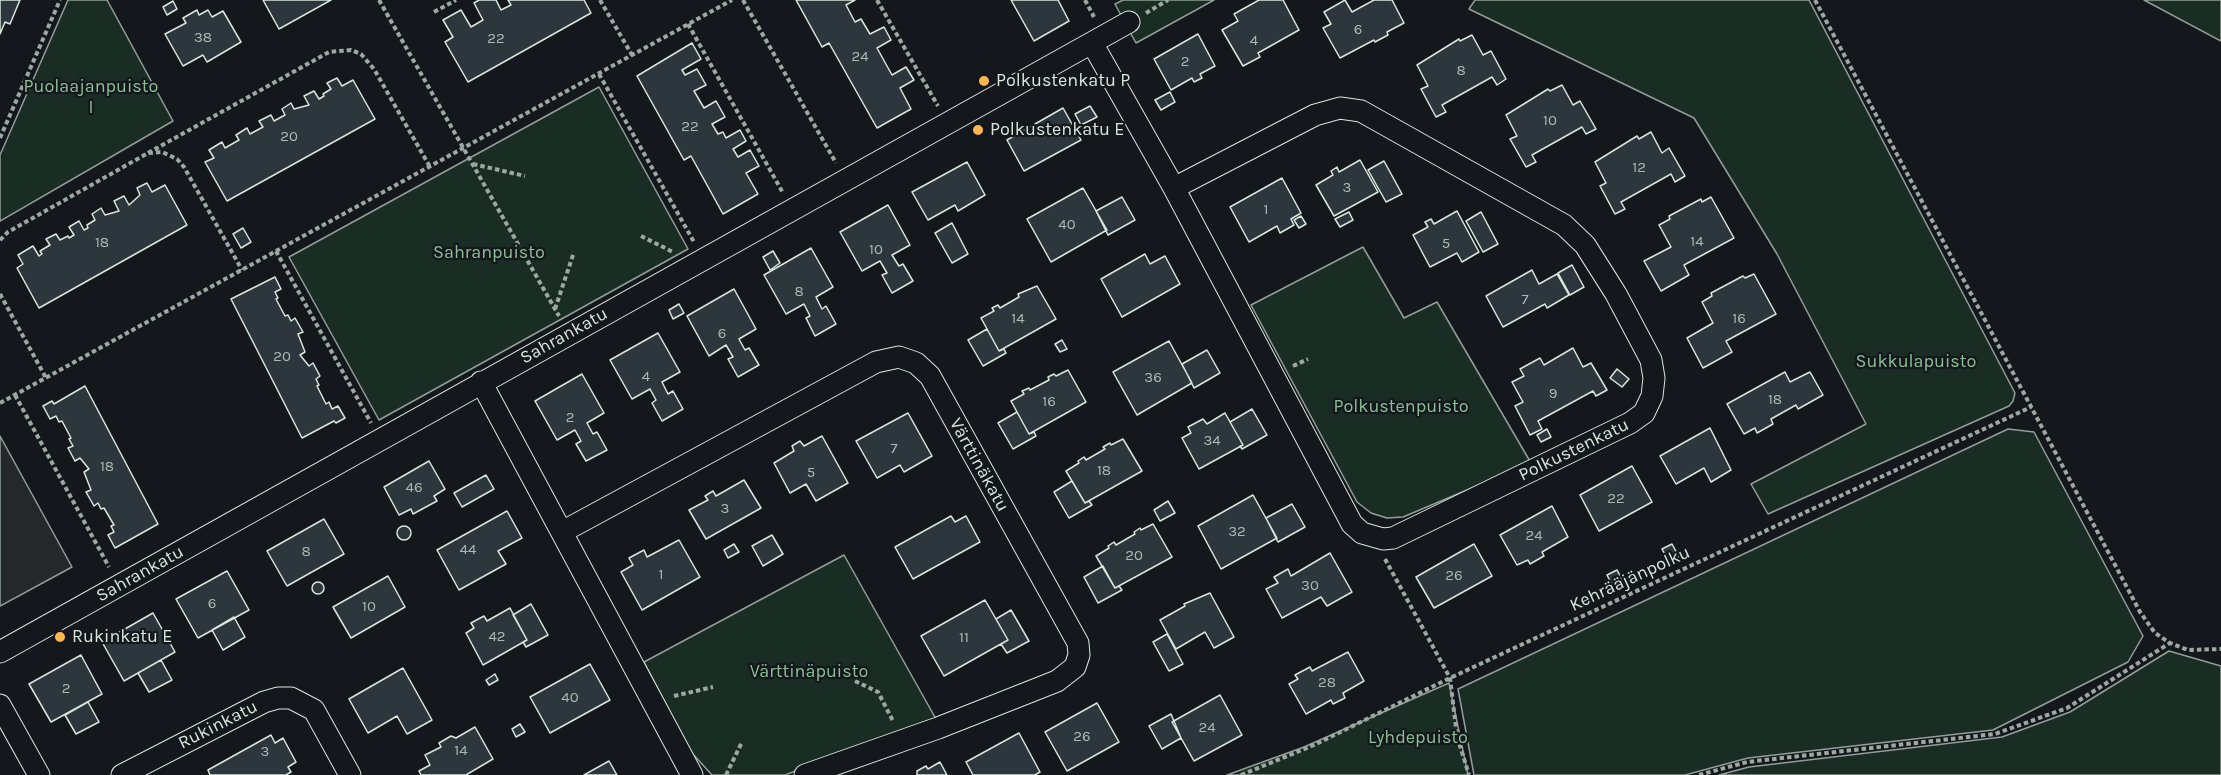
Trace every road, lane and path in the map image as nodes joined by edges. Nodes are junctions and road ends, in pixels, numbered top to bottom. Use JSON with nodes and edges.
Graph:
{"nodes":[{"id":1,"x":60,"y":0,"type":"edge"},
{"id":2,"x":379,"y":0,"type":"edge"},
{"id":3,"x":456,"y":0,"type":"edge"},
{"id":4,"x":600,"y":0,"type":"edge"},
{"id":5,"x":732,"y":0,"type":"edge"},
{"id":6,"x":743,"y":0,"type":"edge"},
{"id":7,"x":878,"y":0,"type":"edge"},
{"id":8,"x":1815,"y":0,"type":"edge"},
{"id":9,"x":434,"y":12,"type":"dead end"},
{"id":10,"x":1129,"y":22,"type":"dead end"},
{"id":11,"x":688,"y":24,"type":"junction"},
{"id":12,"x":1092,"y":43,"type":"junction"},
{"id":13,"x":632,"y":55,"type":"junction"},
{"id":14,"x":598,"y":74,"type":"junction"},
{"id":15,"x":948,"y":123,"type":"junction"},
{"id":16,"x":0,"y":138,"type":"edge"},
{"id":17,"x":464,"y":149,"type":"junction"},
{"id":18,"x":148,"y":153,"type":"junction"},
{"id":19,"x":472,"y":164,"type":"junction"},
{"id":20,"x":430,"y":167,"type":"junction"},
{"id":21,"x":525,"y":176,"type":"dead end"},
{"id":22,"x":845,"y":180,"type":"junction"},
{"id":23,"x":1174,"y":188,"type":"junction"},
{"id":24,"x":792,"y":209,"type":"junction"},
{"id":25,"x":640,"y":236,"type":"dead end"},
{"id":26,"x":0,"y":240,"type":"edge"},
{"id":27,"x":276,"y":251,"type":"junction"},
{"id":28,"x":574,"y":252,"type":"dead end"},
{"id":29,"x":699,"y":260,"type":"junction"},
{"id":30,"x":242,"y":270,"type":"junction"},
{"id":31,"x":0,"y":294,"type":"edge"},
{"id":32,"x":555,"y":310,"type":"junction"},
{"id":33,"x":568,"y":333,"type":"junction"},
{"id":34,"x":46,"y":378,"type":"junction"},
{"id":35,"x":481,"y":382,"type":"junction"},
{"id":36,"x":15,"y":395,"type":"junction"},
{"id":37,"x":0,"y":403,"type":"edge"},
{"id":38,"x":2031,"y":407,"type":"junction"},
{"id":39,"x":380,"y":439,"type":"junction"},
{"id":40,"x":562,"y":532,"type":"junction"},
{"id":41,"x":1373,"y":537,"type":"junction"},
{"id":42,"x":120,"y":586,"type":"junction"},
{"id":43,"x":2170,"y":644,"type":"junction"},
{"id":44,"x":2221,"y":649,"type":"edge"},
{"id":45,"x":0,"y":652,"type":"edge"},
{"id":46,"x":1450,"y":678,"type":"junction"},
{"id":47,"x":855,"y":681,"type":"dead end"},
{"id":48,"x":713,"y":687,"type":"dead end"},
{"id":49,"x":0,"y":705,"type":"edge"},
{"id":50,"x":655,"y":705,"type":"junction"},
{"id":51,"x":902,"y":741,"type":"junction"},
{"id":52,"x":742,"y":742,"type":"dead end"},
{"id":53,"x":39,"y":775,"type":"edge"},
{"id":54,"x":122,"y":775,"type":"edge"},
{"id":55,"x":350,"y":775,"type":"edge"},
{"id":56,"x":692,"y":775,"type":"edge"},
{"id":57,"x":726,"y":775,"type":"edge"},
{"id":58,"x":805,"y":775,"type":"edge"},
{"id":59,"x":1240,"y":775,"type":"edge"},
{"id":60,"x":1469,"y":775,"type":"edge"},
{"id":61,"x":1699,"y":775,"type":"edge"}],
"edges":[{"from":1,"to":16,"type":"path"},
{"from":2,"to":17,"type":"path"},
{"from":3,"to":9,"type":"path"},
{"from":4,"to":13,"type":"path"},
{"from":5,"to":11,"type":"path"},
{"from":6,"to":22,"type":"path"},
{"from":7,"to":15,"type":"path"},
{"from":8,"to":38,"type":"path"},
{"from":10,"to":12,"type":"street","name":"Sahrankatu"},
{"from":11,"to":13,"type":"path"},
{"from":11,"to":24,"type":"path"},
{"from":12,"to":15,"type":"street","name":"Sahrankatu"},
{"from":12,"to":23,"type":"street"},
{"from":13,"to":14,"type":"path"},
{"from":14,"to":17,"type":"path"},
{"from":14,"to":29,"type":"path"},
{"from":15,"to":22,"type":"street","name":"Sahrankatu"},
{"from":17,"to":19,"type":"path"},
{"from":17,"to":20,"type":"path"},
{"from":18,"to":20,"type":"path"},
{"from":18,"to":26,"type":"path"},
{"from":18,"to":30,"type":"path"},
{"from":19,"to":21,"type":"path"},
{"from":19,"to":32,"type":"path"},
{"from":20,"to":27,"type":"path"},
{"from":22,"to":24,"type":"street","name":"Sahrankatu"},
{"from":23,"to":41,"type":"street"},
{"from":23,"to":41,"type":"street","name":"Polkustenkatu"},
{"from":24,"to":29,"type":"street","name":"Sahrankatu"},
{"from":25,"to":29,"type":"path"},
{"from":27,"to":30,"type":"path"},
{"from":27,"to":39,"type":"path"},
{"from":28,"to":32,"type":"path"},
{"from":29,"to":33,"type":"street","name":"Sahrankatu"},
{"from":30,"to":34,"type":"path"},
{"from":31,"to":34,"type":"path"},
{"from":32,"to":33,"type":"path"},
{"from":33,"to":35,"type":"street","name":"Sahrankatu"},
{"from":34,"to":36,"type":"path"},
{"from":35,"to":39,"type":"street","name":"Sahrankatu"},
{"from":35,"to":40,"type":"street"},
{"from":36,"to":37,"type":"path"},
{"from":36,"to":42,"type":"path"},
{"from":38,"to":43,"type":"path"},
{"from":38,"to":46,"type":"path","name":"Kehrääjänpolku"},
{"from":39,"to":42,"type":"street","name":"Sahrankatu"},
{"from":40,"to":50,"type":"street"},
{"from":40,"to":51,"type":"street","name":"Värttinäkatu"},
{"from":41,"to":46,"type":"path"},
{"from":42,"to":45,"type":"street","name":"Sahrankatu"},
{"from":43,"to":44,"type":"path"},
{"from":43,"to":61,"type":"path"},
{"from":46,"to":59,"type":"path","name":"Kehrääjänpolku"},
{"from":46,"to":60,"type":"path"},
{"from":47,"to":51,"type":"path"},
{"from":48,"to":50,"type":"path"},
{"from":49,"to":53,"type":"street"},
{"from":50,"to":56,"type":"street"},
{"from":51,"to":58,"type":"street","name":"Värttinäkatu"},
{"from":52,"to":57,"type":"path"},
{"from":54,"to":55,"type":"street","name":"Rukinkatu"}]}
